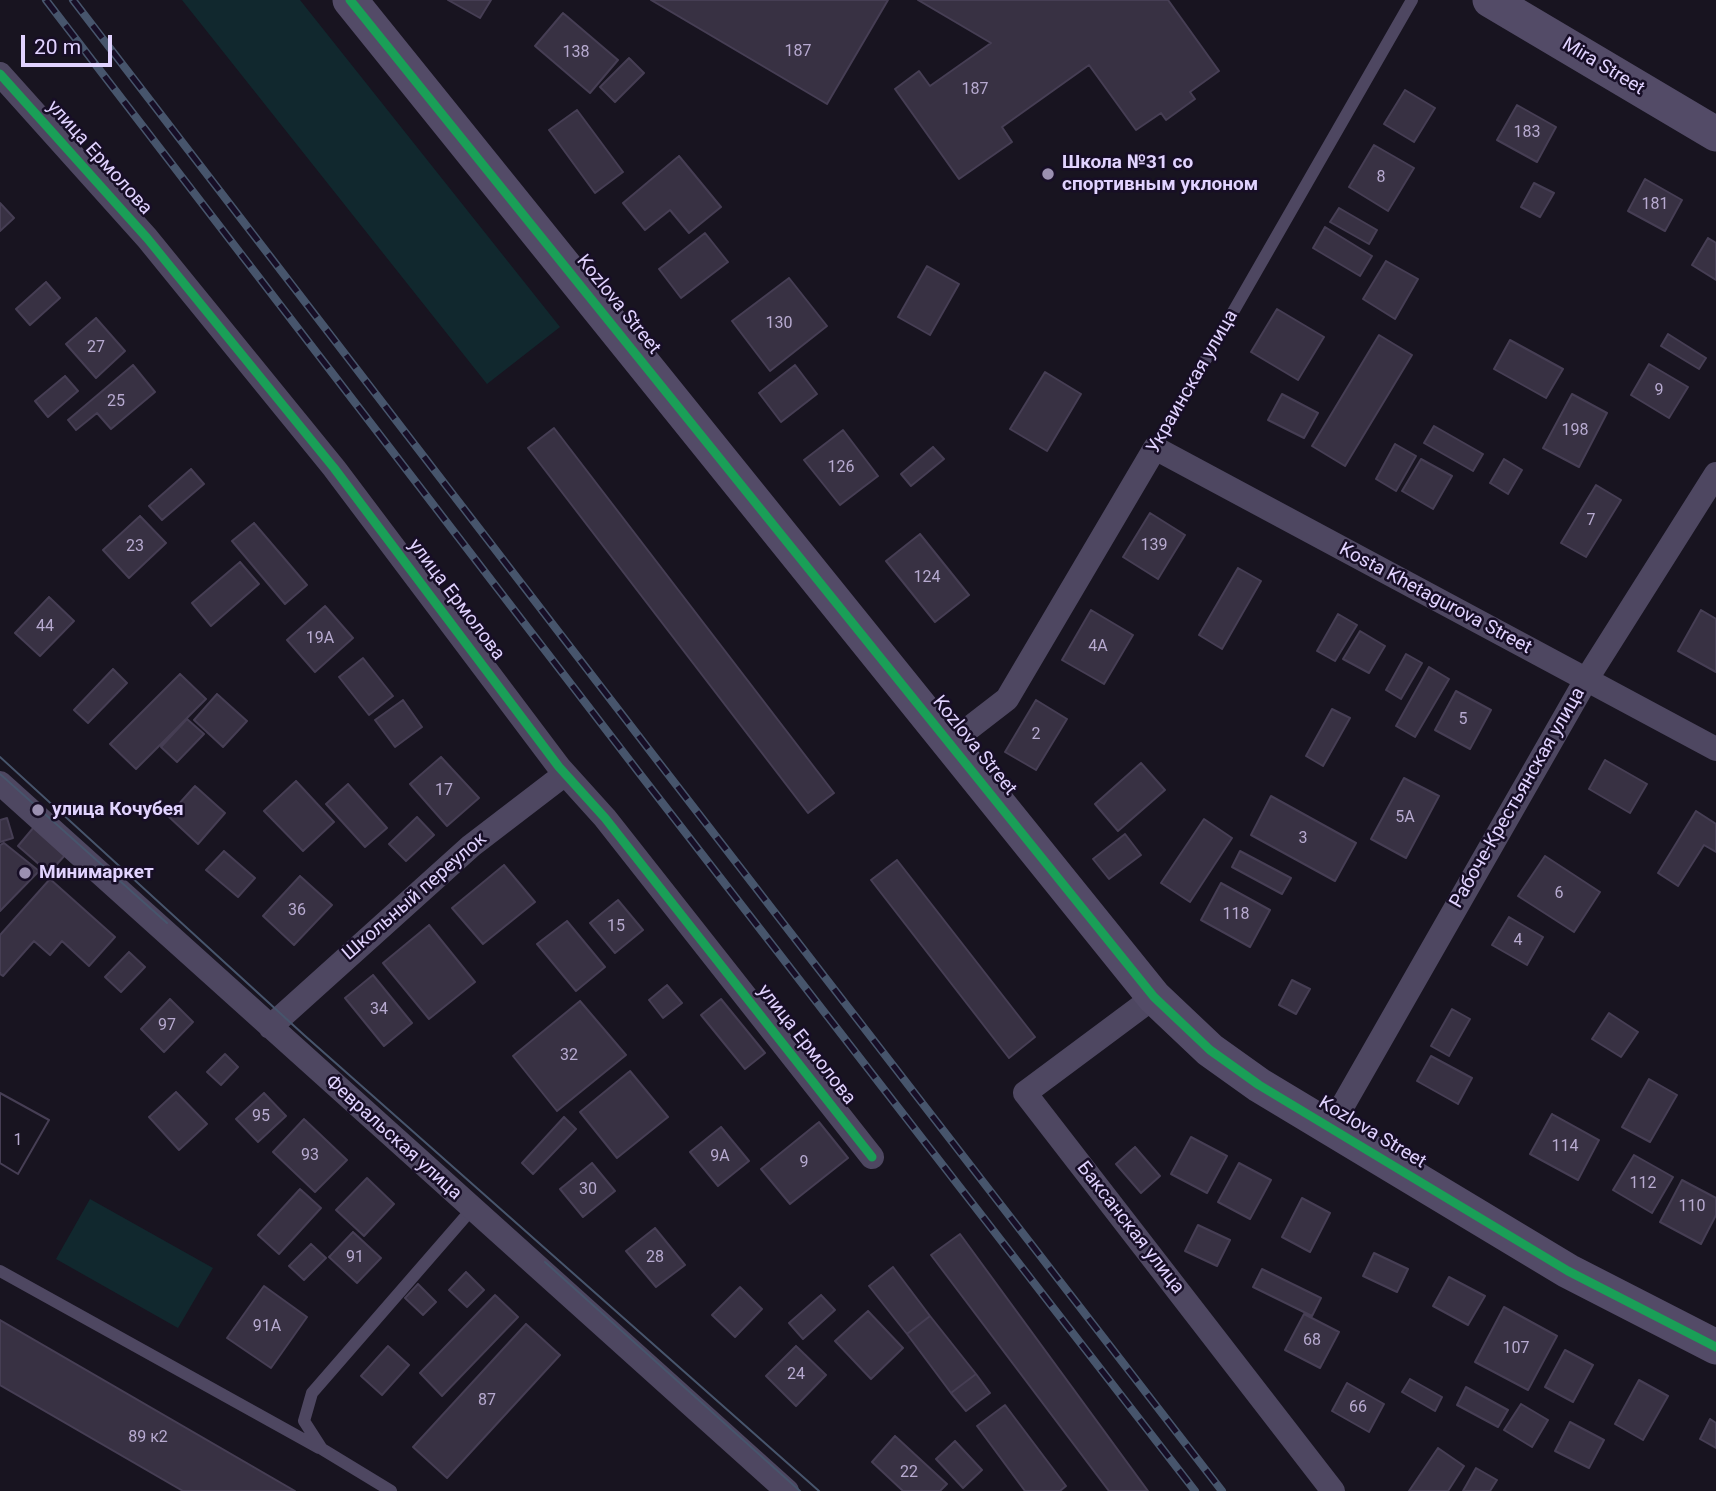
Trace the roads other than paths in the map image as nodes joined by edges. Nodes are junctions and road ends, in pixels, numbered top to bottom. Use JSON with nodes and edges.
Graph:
{"nodes":[{"id":1,"x":350,"y":0,"type":"edge"},
{"id":2,"x":1412,"y":0,"type":"edge"},
{"id":3,"x":1490,"y":0,"type":"edge"},
{"id":4,"x":0,"y":75,"type":"edge"},
{"id":5,"x":1716,"y":134,"type":"edge"},
{"id":6,"x":1155,"y":448,"type":"junction"},
{"id":7,"x":1716,"y":474,"type":"edge"},
{"id":8,"x":1586,"y":680,"type":"junction"},
{"id":9,"x":950,"y":743,"type":"junction"},
{"id":10,"x":1716,"y":749,"type":"edge"},
{"id":11,"x":565,"y":774,"type":"junction"},
{"id":12,"x":0,"y":783,"type":"edge"},
{"id":13,"x":1154,"y":997,"type":"junction"},
{"id":14,"x":270,"y":1027,"type":"junction"},
{"id":15,"x":1330,"y":1128,"type":"junction"},
{"id":16,"x":872,"y":1157,"type":"dead end"},
{"id":17,"x":472,"y":1209,"type":"junction"},
{"id":18,"x":0,"y":1271,"type":"edge"},
{"id":19,"x":1716,"y":1347,"type":"edge"},
{"id":20,"x":322,"y":1450,"type":"junction"},
{"id":21,"x":391,"y":1491,"type":"edge"},
{"id":22,"x":787,"y":1491,"type":"edge"},
{"id":23,"x":1333,"y":1491,"type":"edge"}],
"edges":[{"from":1,"to":9,"type":"street","name":"Kozlova Street"},
{"from":2,"to":6,"type":"lane","name":"Украинская улица"},
{"from":3,"to":5,"type":"street","name":"Mira Street"},
{"from":4,"to":11,"type":"street","name":"улица Ермолова"},
{"from":6,"to":8,"type":"street","name":"Kosta Khetagurova Street"},
{"from":6,"to":9,"type":"street","name":"Украинская улица"},
{"from":7,"to":8,"type":"street","name":"Рабоче-Крестьянская улица"},
{"from":8,"to":10,"type":"street","name":"Kosta Khetagurova Street"},
{"from":8,"to":15,"type":"street","name":"Рабоче-Крестьянская улица"},
{"from":9,"to":13,"type":"street","name":"Kozlova Street"},
{"from":11,"to":14,"type":"street","name":"Школьный переулок"},
{"from":11,"to":16,"type":"street","name":"улица Ермолова"},
{"from":12,"to":14,"type":"street","name":"Февральская улица"},
{"from":13,"to":15,"type":"street","name":"Kozlova Street"},
{"from":13,"to":23,"type":"street","name":"Баксанская улица"},
{"from":14,"to":17,"type":"street","name":"Февральская улица"},
{"from":15,"to":19,"type":"street","name":"Kozlova Street"},
{"from":17,"to":20,"type":"lane"},
{"from":17,"to":22,"type":"street","name":"Февральская улица"},
{"from":18,"to":20,"type":"lane"},
{"from":20,"to":21,"type":"lane"}]}
